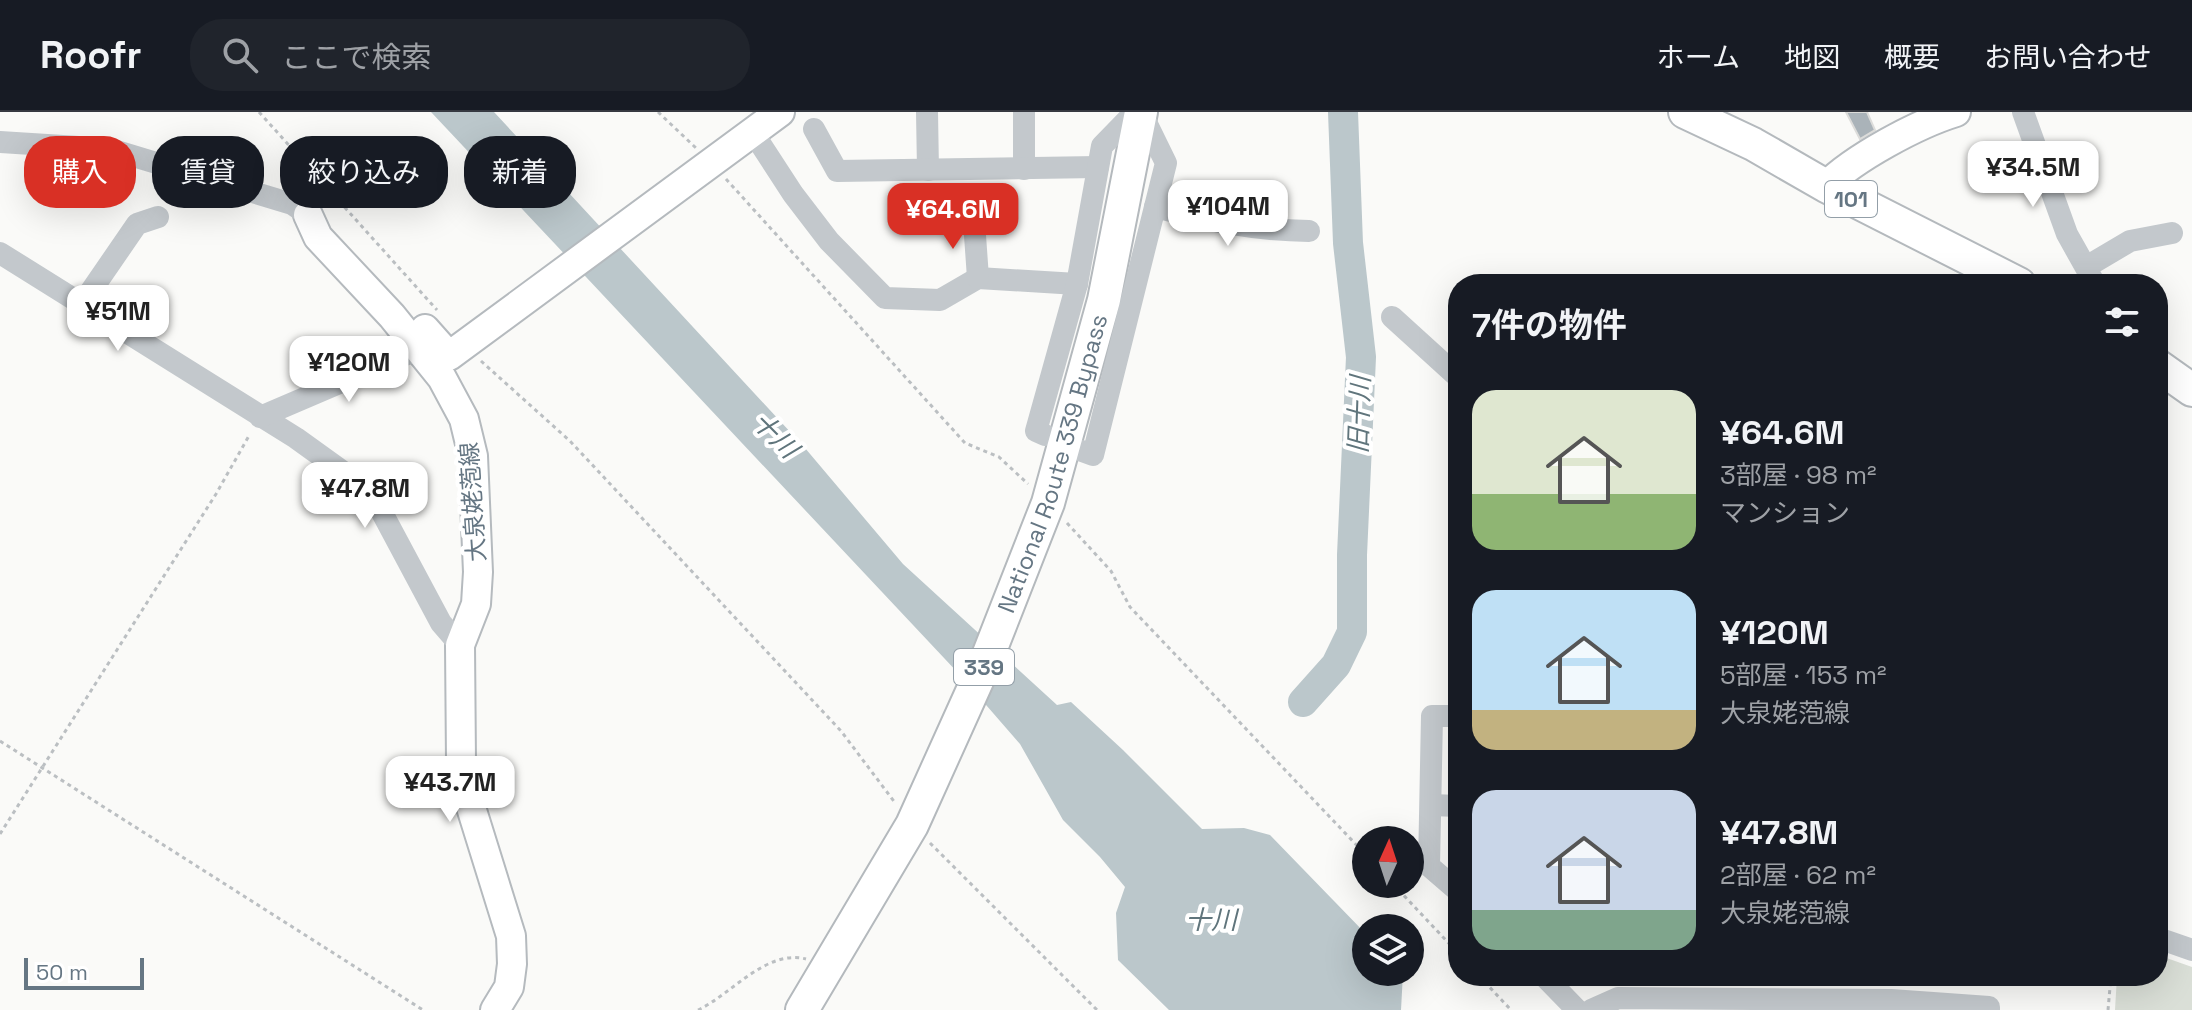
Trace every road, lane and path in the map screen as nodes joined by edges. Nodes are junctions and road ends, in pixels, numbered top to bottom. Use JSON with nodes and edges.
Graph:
{"nodes":[{"id":1,"x":259,"y":112,"type":"edge"},
{"id":2,"x":658,"y":112,"type":"edge"},
{"id":3,"x":780,"y":112,"type":"edge"},
{"id":4,"x":927,"y":112,"type":"edge"},
{"id":5,"x":1024,"y":112,"type":"edge"},
{"id":6,"x":1135,"y":112,"type":"edge"},
{"id":7,"x":1141,"y":112,"type":"edge"},
{"id":8,"x":1685,"y":112,"type":"edge"},
{"id":9,"x":1956,"y":112,"type":"edge"},
{"id":10,"x":2023,"y":112,"type":"edge"},
{"id":11,"x":814,"y":129,"type":"dead end"},
{"id":12,"x":752,"y":131,"type":"junction"},
{"id":13,"x":0,"y":142,"type":"edge"},
{"id":14,"x":711,"y":162,"type":"junction"},
{"id":15,"x":1098,"y":167,"type":"junction"},
{"id":16,"x":1024,"y":169,"type":"junction"},
{"id":17,"x":928,"y":170,"type":"junction"},
{"id":18,"x":1826,"y":186,"type":"junction"},
{"id":19,"x":1155,"y":207,"type":"junction"},
{"id":20,"x":308,"y":215,"type":"junction"},
{"id":21,"x":158,"y":217,"type":"dead end"},
{"id":22,"x":974,"y":221,"type":"dead end"},
{"id":23,"x":1309,"y":231,"type":"dead end"},
{"id":24,"x":2172,"y":233,"type":"dead end"},
{"id":25,"x":0,"y":253,"type":"edge"},
{"id":26,"x":1999,"y":274,"type":"edge"},
{"id":27,"x":2090,"y":274,"type":"edge"},
{"id":28,"x":2092,"y":274,"type":"edge"},
{"id":29,"x":978,"y":278,"type":"junction"},
{"id":30,"x":1077,"y":284,"type":"junction"},
{"id":31,"x":82,"y":304,"type":"junction"},
{"id":32,"x":439,"y":313,"type":"dead end"},
{"id":33,"x":1392,"y":317,"type":"dead end"},
{"id":34,"x":467,"y":344,"type":"junction"},
{"id":35,"x":419,"y":349,"type":"junction"},
{"id":36,"x":1448,"y":368,"type":"edge"},
{"id":37,"x":2168,"y":373,"type":"edge"},
{"id":38,"x":2192,"y":390,"type":"edge"},
{"id":39,"x":260,"y":417,"type":"junction"},
{"id":40,"x":1045,"y":435,"type":"dead end"},
{"id":41,"x":1082,"y":451,"type":"dead end"},
{"id":42,"x":1045,"y":509,"type":"junction"},
{"id":43,"x":460,"y":645,"type":"junction"},
{"id":44,"x":1448,"y":716,"type":"edge"},
{"id":45,"x":0,"y":741,"type":"edge"},
{"id":46,"x":42,"y":768,"type":"junction"},
{"id":47,"x":1431,"y":805,"type":"junction"},
{"id":48,"x":1448,"y":806,"type":"edge"},
{"id":49,"x":914,"y":819,"type":"junction"},
{"id":50,"x":0,"y":834,"type":"edge"},
{"id":51,"x":1352,"y":840,"type":"edge"},
{"id":52,"x":1448,"y":882,"type":"edge"},
{"id":53,"x":1406,"y":898,"type":"edge"},
{"id":54,"x":1448,"y":942,"type":"edge"},
{"id":55,"x":2168,"y":942,"type":"edge"},
{"id":56,"x":2192,"y":950,"type":"edge"},
{"id":57,"x":829,"y":965,"type":"junction"},
{"id":58,"x":1488,"y":986,"type":"edge"},
{"id":59,"x":1554,"y":986,"type":"edge"},
{"id":60,"x":2110,"y":986,"type":"edge"},
{"id":61,"x":1892,"y":1005,"type":"edge"},
{"id":62,"x":423,"y":1010,"type":"edge"},
{"id":63,"x":495,"y":1010,"type":"edge"},
{"id":64,"x":698,"y":1010,"type":"edge"},
{"id":65,"x":802,"y":1010,"type":"edge"},
{"id":66,"x":1097,"y":1010,"type":"edge"},
{"id":67,"x":1511,"y":1010,"type":"edge"},
{"id":68,"x":1577,"y":1010,"type":"edge"},
{"id":69,"x":1591,"y":1010,"type":"edge"},
{"id":70,"x":1989,"y":1010,"type":"edge"},
{"id":71,"x":2108,"y":1010,"type":"edge"}],
"edges":[{"from":1,"to":32,"type":"path"},
{"from":2,"to":14,"type":"path"},
{"from":3,"to":12,"type":"main road"},
{"from":4,"to":17,"type":"street"},
{"from":5,"to":16,"type":"street"},
{"from":6,"to":15,"type":"street"},
{"from":7,"to":19,"type":"street"},
{"from":7,"to":42,"type":"highway","name":"National Route 339 Bypass","number":"339"},
{"from":8,"to":18,"type":"highway","number":"101"},
{"from":9,"to":18,"type":"main road"},
{"from":10,"to":27,"type":"street"},
{"from":11,"to":17,"type":"street"},
{"from":12,"to":14,"type":"main road"},
{"from":12,"to":29,"type":"street"},
{"from":13,"to":20,"type":"street"},
{"from":14,"to":34,"type":"main road"},
{"from":14,"to":42,"type":"path"},
{"from":15,"to":16,"type":"street"},
{"from":15,"to":30,"type":"street"},
{"from":16,"to":17,"type":"street"},
{"from":18,"to":26,"type":"highway","number":"101"},
{"from":19,"to":23,"type":"street"},
{"from":19,"to":41,"type":"street"},
{"from":20,"to":34,"type":"main road"},
{"from":20,"to":35,"type":"main road","name":"大泉姥萢線"},
{"from":21,"to":31,"type":"street"},
{"from":22,"to":29,"type":"street"},
{"from":24,"to":28,"type":"street"},
{"from":25,"to":31,"type":"street"},
{"from":29,"to":30,"type":"street"},
{"from":30,"to":40,"type":"street"},
{"from":31,"to":39,"type":"street"},
{"from":33,"to":36,"type":"street"},
{"from":34,"to":49,"type":"path"},
{"from":35,"to":39,"type":"street"},
{"from":35,"to":43,"type":"main road","name":"大泉姥萢線"},
{"from":37,"to":38,"type":"highway"},
{"from":39,"to":43,"type":"street"},
{"from":39,"to":46,"type":"path"},
{"from":42,"to":49,"type":"highway","name":"National Route 339 Bypass","number":"339"},
{"from":42,"to":51,"type":"path"},
{"from":43,"to":63,"type":"main road","name":"大泉姥萢線"},
{"from":44,"to":47,"type":"street"},
{"from":45,"to":46,"type":"path"},
{"from":46,"to":50,"type":"path"},
{"from":46,"to":62,"type":"path"},
{"from":47,"to":48,"type":"street"},
{"from":47,"to":52,"type":"street"},
{"from":49,"to":57,"type":"highway","name":"National Route 339 Bypass","number":"339"},
{"from":49,"to":66,"type":"path"},
{"from":53,"to":54,"type":"path"},
{"from":55,"to":56,"type":"street"},
{"from":57,"to":64,"type":"path"},
{"from":57,"to":65,"type":"highway","name":"National Route 339 Bypass","number":"339"},
{"from":58,"to":67,"type":"path"},
{"from":59,"to":68,"type":"street"},
{"from":60,"to":71,"type":"path"},
{"from":61,"to":69,"type":"street"},
{"from":61,"to":70,"type":"street"}]}
